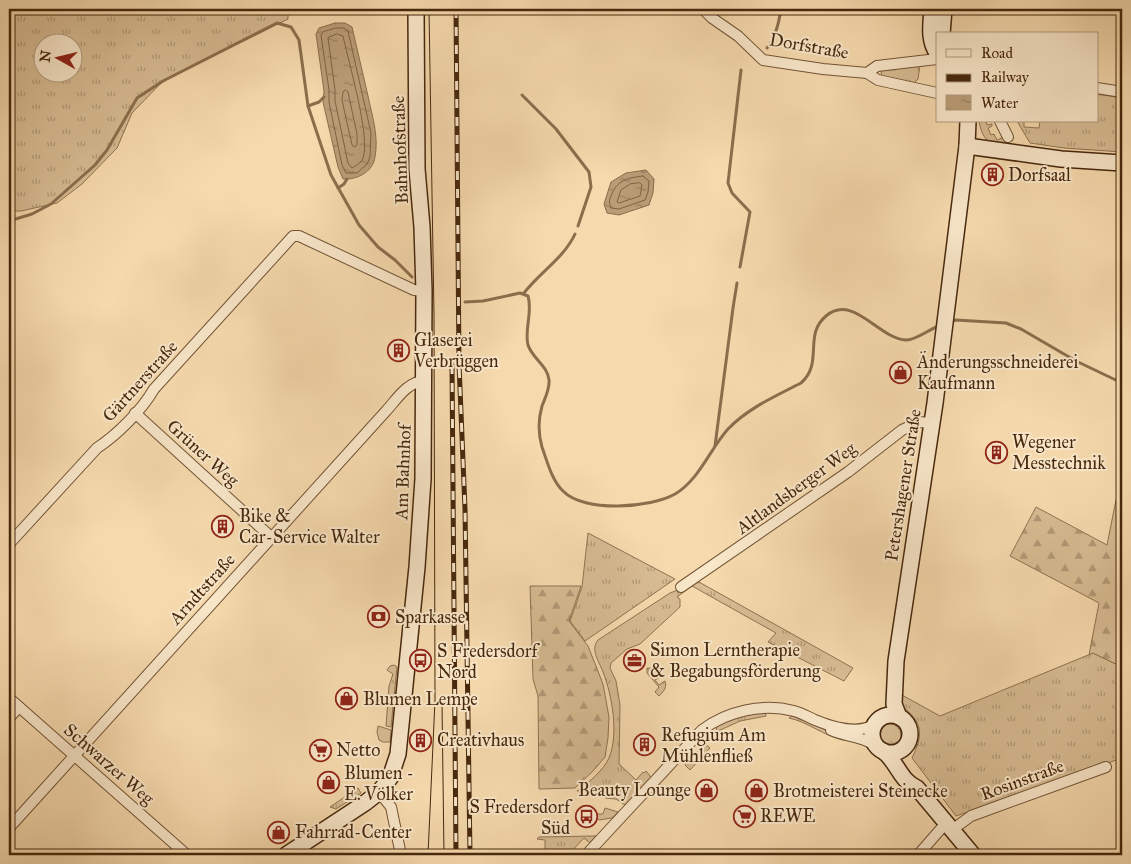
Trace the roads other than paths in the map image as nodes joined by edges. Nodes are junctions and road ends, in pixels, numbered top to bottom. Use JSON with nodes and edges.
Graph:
{"nodes":[{"id":1,"x":416,"y":9,"type":"edge"},
{"id":2,"x":703,"y":9,"type":"edge"},
{"id":3,"x":932,"y":9,"type":"edge"},
{"id":4,"x":944,"y":9,"type":"edge"},
{"id":5,"x":942,"y":32,"type":"edge"},
{"id":6,"x":936,"y":51,"type":"edge"},
{"id":7,"x":936,"y":59,"type":"edge"},
{"id":8,"x":867,"y":73,"type":"junction"},
{"id":9,"x":1098,"y":88,"type":"edge"},
{"id":10,"x":1122,"y":92,"type":"edge"},
{"id":11,"x":936,"y":93,"type":"edge"},
{"id":12,"x":968,"y":122,"type":"edge"},
{"id":13,"x":975,"y":122,"type":"edge"},
{"id":14,"x":1000,"y":122,"type":"edge"},
{"id":15,"x":1008,"y":137,"type":"dead end"},
{"id":16,"x":967,"y":146,"type":"junction"},
{"id":17,"x":1122,"y":163,"type":"edge"},
{"id":18,"x":424,"y":291,"type":"junction"},
{"id":19,"x":424,"y":381,"type":"junction"},
{"id":20,"x":135,"y":413,"type":"junction"},
{"id":21,"x":932,"y":423,"type":"junction"},
{"id":22,"x":271,"y":537,"type":"junction"},
{"id":23,"x":9,"y":544,"type":"edge"},
{"id":24,"x":681,"y":587,"type":"dead end"},
{"id":25,"x":896,"y":661,"type":"junction"},
{"id":26,"x":9,"y":698,"type":"edge"},
{"id":27,"x":19,"y":707,"type":"junction"},
{"id":28,"x":899,"y":717,"type":"junction"},
{"id":29,"x":9,"y":718,"type":"edge"},
{"id":30,"x":815,"y":720,"type":"junction"},
{"id":31,"x":877,"y":722,"type":"junction"},
{"id":32,"x":905,"y":746,"type":"junction"},
{"id":33,"x":880,"y":749,"type":"junction"},
{"id":34,"x":74,"y":755,"type":"junction"},
{"id":35,"x":1106,"y":767,"type":"dead end"},
{"id":36,"x":917,"y":788,"type":"junction"},
{"id":37,"x":379,"y":792,"type":"junction"},
{"id":38,"x":949,"y":827,"type":"junction"},
{"id":39,"x":9,"y":828,"type":"edge"},
{"id":40,"x":187,"y":855,"type":"edge"},
{"id":41,"x":286,"y":855,"type":"edge"},
{"id":42,"x":401,"y":855,"type":"edge"},
{"id":43,"x":586,"y":855,"type":"edge"},
{"id":44,"x":918,"y":855,"type":"edge"},
{"id":45,"x":973,"y":855,"type":"edge"}],
"edges":[{"from":1,"to":18,"type":"main road","name":"Bahnhofstraße"},
{"from":2,"to":8,"type":"street","name":"Dorfstraße"},
{"from":3,"to":6,"type":"main road"},
{"from":4,"to":5,"type":"main road"},
{"from":7,"to":8,"type":"street","name":"Dorfstraße"},
{"from":8,"to":11,"type":"street","name":"Dorfstraße"},
{"from":9,"to":10,"type":"street"},
{"from":12,"to":16,"type":"main road"},
{"from":13,"to":16,"type":"main road"},
{"from":14,"to":15,"type":"street"},
{"from":16,"to":17,"type":"main road"},
{"from":16,"to":21,"type":"main road","name":"Petershagener Straße"},
{"from":18,"to":19,"type":"main road","name":"Am Bahnhof"},
{"from":18,"to":20,"type":"street","name":"Gärtnerstraße"},
{"from":19,"to":22,"type":"street","name":"Arndtstraße"},
{"from":19,"to":37,"type":"main road","name":"Am Bahnhof"},
{"from":20,"to":22,"type":"street","name":"Grüner Weg"},
{"from":20,"to":23,"type":"street","name":"Gärtnerstraße"},
{"from":21,"to":24,"type":"street","name":"Altlandsberger Weg"},
{"from":21,"to":25,"type":"main road","name":"Petershagener Straße"},
{"from":22,"to":34,"type":"street","name":"Arndtstraße"},
{"from":25,"to":28,"type":"main road","name":"Petershagener Straße"},
{"from":25,"to":31,"type":"main road","name":"Petershagener Straße"},
{"from":26,"to":27,"type":"street","name":"Schwarzer Weg"},
{"from":27,"to":29,"type":"street"},
{"from":27,"to":34,"type":"street","name":"Schwarzer Weg"},
{"from":28,"to":31,"type":"main road"},
{"from":28,"to":32,"type":"main road","name":"Petershagener Straße"},
{"from":30,"to":31,"type":"street"},
{"from":30,"to":33,"type":"street"},
{"from":30,"to":43,"type":"street"},
{"from":31,"to":33,"type":"main road","name":"Petershagener Straße"},
{"from":32,"to":33,"type":"main road"},
{"from":32,"to":36,"type":"main road","name":"Petershagener Straße"},
{"from":33,"to":36,"type":"main road","name":"Petershagener Straße"},
{"from":34,"to":39,"type":"street","name":"Arndtstraße"},
{"from":34,"to":40,"type":"street","name":"Schwarzer Weg"},
{"from":35,"to":38,"type":"street","name":"Rosinstraße"},
{"from":36,"to":38,"type":"main road","name":"Petershagener Straße"},
{"from":37,"to":41,"type":"main road","name":"Am Bahnhof"},
{"from":37,"to":42,"type":"street"},
{"from":38,"to":44,"type":"street","name":"Rosinstraße"},
{"from":38,"to":45,"type":"main road","name":"Petershagener Straße"}]}
